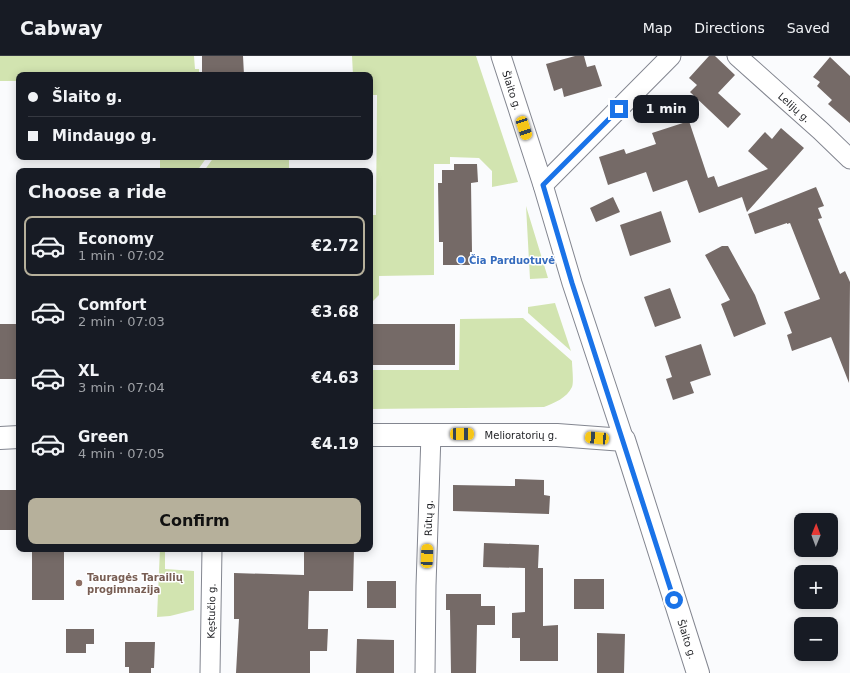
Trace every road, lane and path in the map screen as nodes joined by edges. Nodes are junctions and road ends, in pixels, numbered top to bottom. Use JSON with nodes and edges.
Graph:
{"nodes":[{"id":1,"x":501,"y":56,"type":"edge"},
{"id":2,"x":671,"y":56,"type":"edge"},
{"id":3,"x":737,"y":56,"type":"edge"},
{"id":4,"x":850,"y":160,"type":"edge"},
{"id":5,"x":543,"y":185,"type":"junction"},
{"id":6,"x":431,"y":434,"type":"junction"},
{"id":7,"x":373,"y":435,"type":"edge"},
{"id":8,"x":16,"y":437,"type":"edge"},
{"id":9,"x":0,"y":438,"type":"edge"},
{"id":10,"x":624,"y":440,"type":"junction"},
{"id":11,"x":212,"y":552,"type":"edge"},
{"id":12,"x":210,"y":673,"type":"edge"},
{"id":13,"x":425,"y":673,"type":"edge"},
{"id":14,"x":698,"y":673,"type":"edge"}],
"edges":[{"from":1,"to":5,"type":"street","name":"Šlaito g."},
{"from":2,"to":5,"type":"street"},
{"from":3,"to":4,"type":"street","name":"Lelijų g."},
{"from":5,"to":10,"type":"street","name":"Šlaito g."},
{"from":6,"to":7,"type":"main road","name":"Melioratorių g."},
{"from":6,"to":10,"type":"main road","name":"Melioratorių g."},
{"from":6,"to":13,"type":"street","name":"Rūtų g."},
{"from":8,"to":9,"type":"main road"},
{"from":10,"to":14,"type":"main road","name":"Šlaito g."},
{"from":11,"to":12,"type":"street","name":"Kęstučio g."}]}
